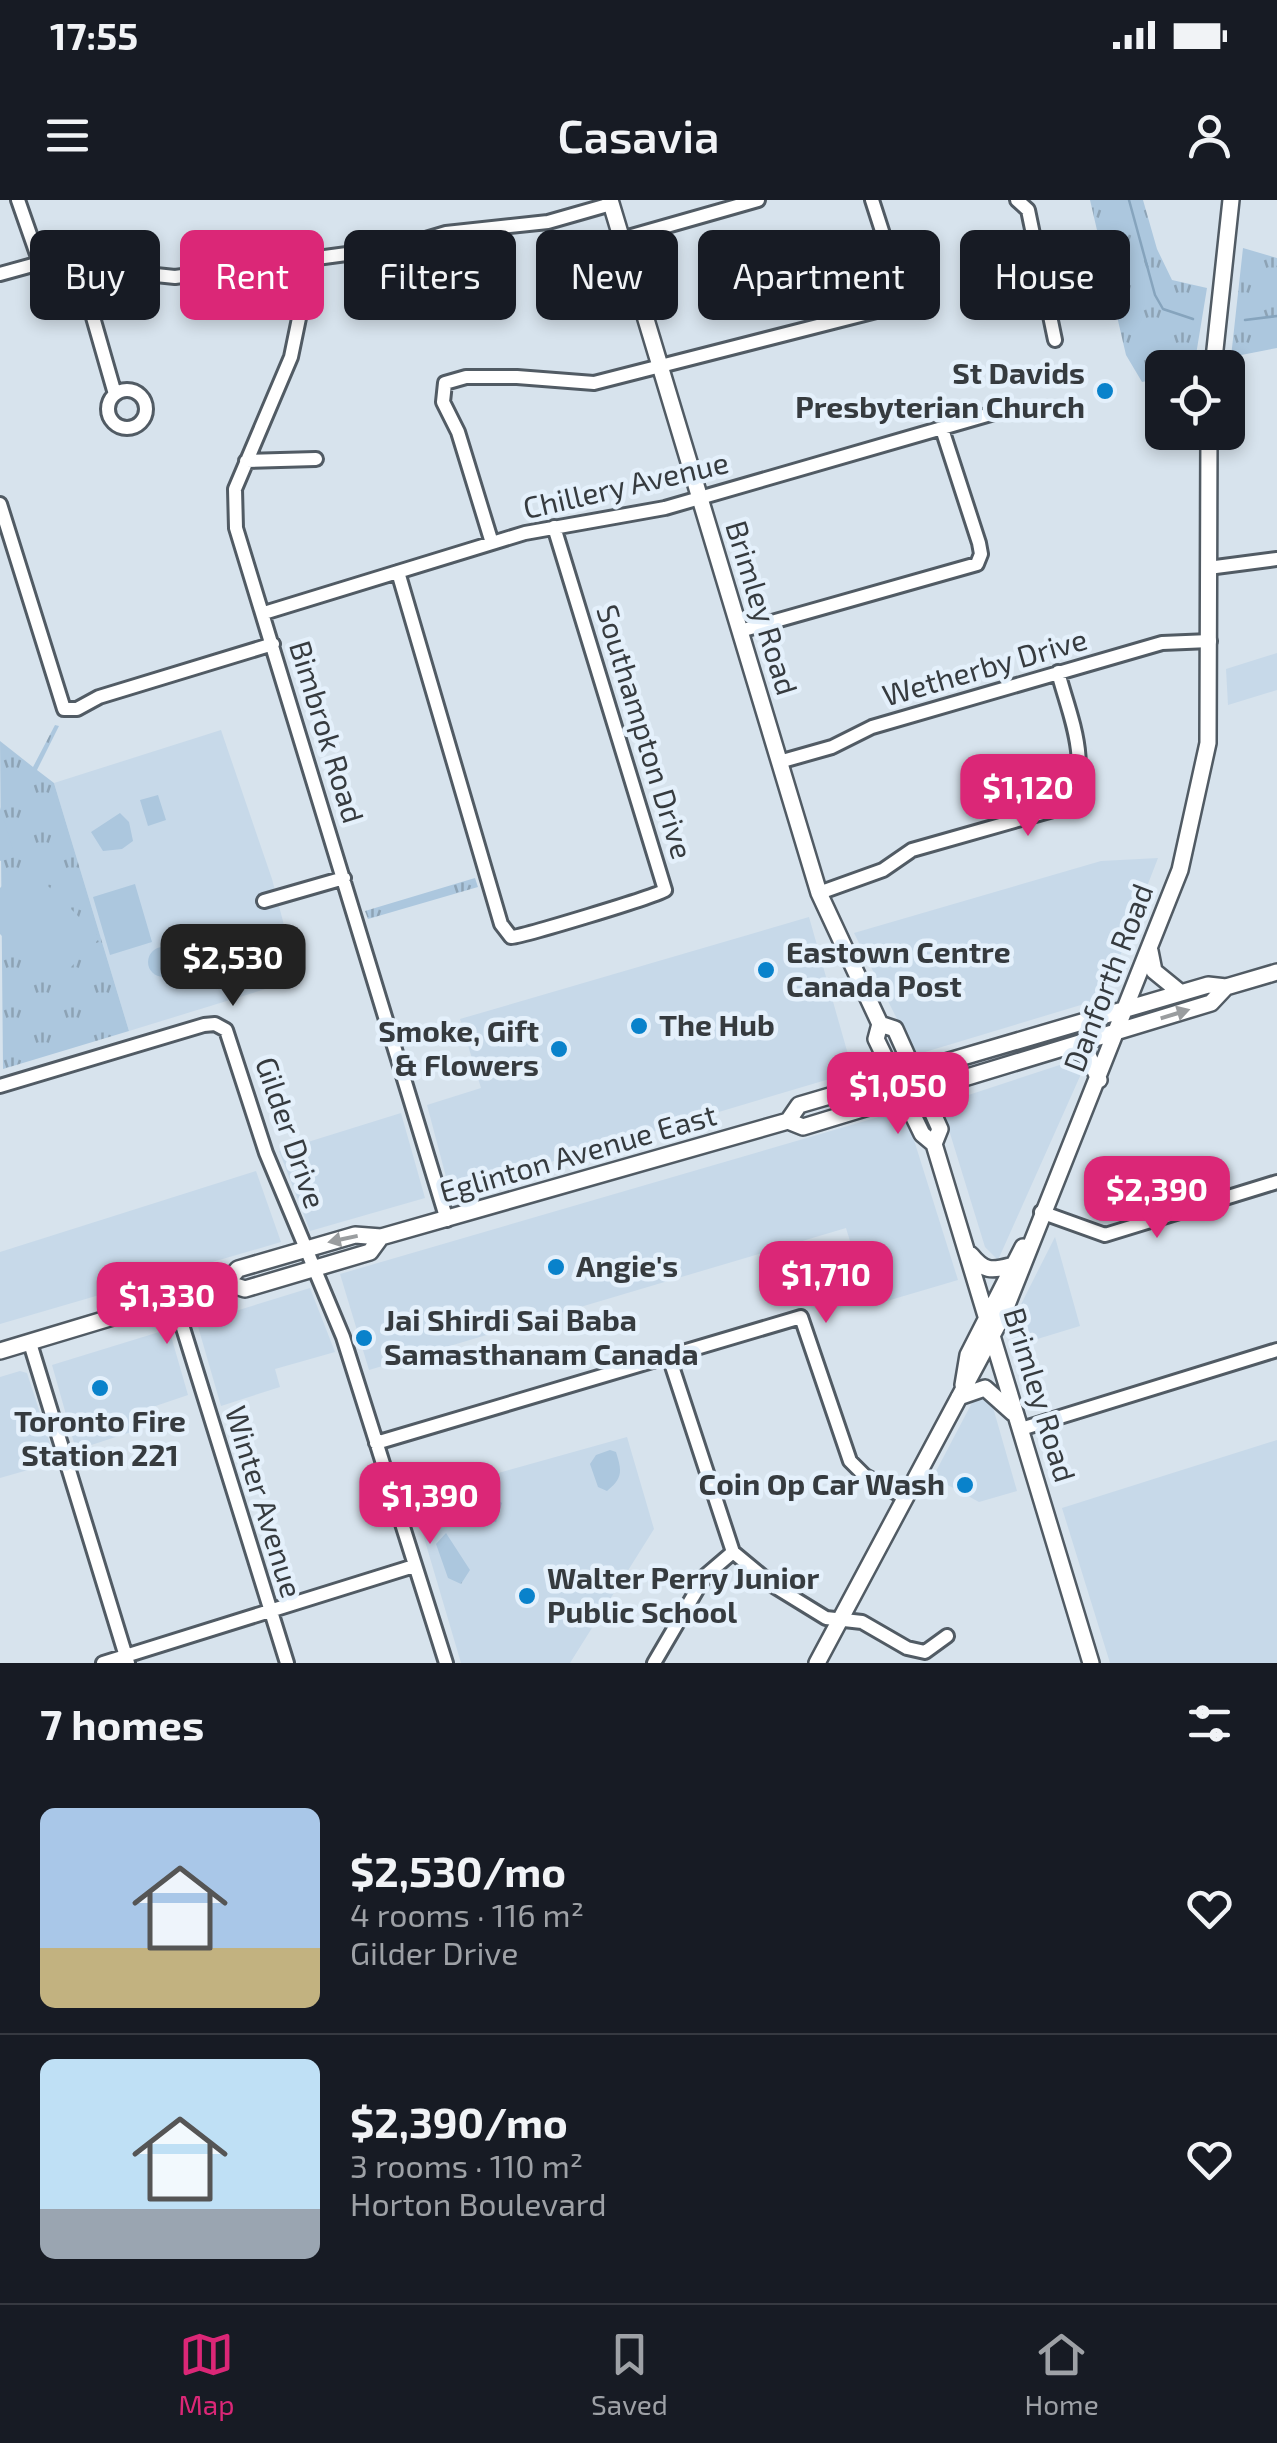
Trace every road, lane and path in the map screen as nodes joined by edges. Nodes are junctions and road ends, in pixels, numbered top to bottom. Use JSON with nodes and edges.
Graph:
{"nodes":[{"id":1,"x":18,"y":200,"type":"edge"},
{"id":2,"x":758,"y":200,"type":"edge"},
{"id":3,"x":872,"y":200,"type":"edge"},
{"id":4,"x":1017,"y":200,"type":"edge"},
{"id":5,"x":1231,"y":200,"type":"edge"},
{"id":6,"x":610,"y":202,"type":"edge"},
{"id":7,"x":619,"y":230,"type":"edge"},
{"id":8,"x":653,"y":230,"type":"edge"},
{"id":9,"x":30,"y":234,"type":"edge"},
{"id":10,"x":324,"y":258,"type":"edge"},
{"id":11,"x":30,"y":266,"type":"edge"},
{"id":12,"x":0,"y":274,"type":"edge"},
{"id":13,"x":94,"y":320,"type":"edge"},
{"id":14,"x":300,"y":320,"type":"edge"},
{"id":15,"x":646,"y":320,"type":"edge"},
{"id":16,"x":1056,"y":340,"type":"dead end"},
{"id":17,"x":1216,"y":350,"type":"edge"},
{"id":18,"x":661,"y":369,"type":"junction"},
{"id":19,"x":115,"y":394,"type":"dead end"},
{"id":20,"x":1001,"y":411,"type":"dead end"},
{"id":21,"x":942,"y":429,"type":"junction"},
{"id":22,"x":1209,"y":450,"type":"edge"},
{"id":23,"x":316,"y":459,"type":"dead end"},
{"id":24,"x":246,"y":461,"type":"junction"},
{"id":25,"x":700,"y":498,"type":"junction"},
{"id":26,"x":0,"y":504,"type":"edge"},
{"id":27,"x":554,"y":527,"type":"junction"},
{"id":28,"x":492,"y":543,"type":"junction"},
{"id":29,"x":6,"y":548,"type":"edge"},
{"id":30,"x":1277,"y":559,"type":"edge"},
{"id":31,"x":1208,"y":568,"type":"junction"},
{"id":32,"x":398,"y":572,"type":"junction"},
{"id":33,"x":264,"y":612,"type":"junction"},
{"id":34,"x":740,"y":631,"type":"junction"},
{"id":35,"x":1210,"y":641,"type":"junction"},
{"id":36,"x":274,"y":644,"type":"junction"},
{"id":37,"x":1058,"y":672,"type":"junction"},
{"id":38,"x":779,"y":762,"type":"junction"},
{"id":39,"x":344,"y":878,"type":"junction"},
{"id":40,"x":819,"y":893,"type":"junction"},
{"id":41,"x":264,"y":901,"type":"dead end"},
{"id":42,"x":1150,"y":950,"type":"junction"},
{"id":43,"x":1277,"y":972,"type":"edge"},
{"id":44,"x":1226,"y":987,"type":"junction"},
{"id":45,"x":1181,"y":993,"type":"junction"},
{"id":46,"x":1128,"y":1009,"type":"junction"},
{"id":47,"x":880,"y":1024,"type":"junction"},
{"id":48,"x":1119,"y":1030,"type":"junction"},
{"id":49,"x":1061,"y":1048,"type":"junction"},
{"id":50,"x":914,"y":1072,"type":"junction"},
{"id":51,"x":894,"y":1078,"type":"junction"},
{"id":52,"x":1099,"y":1080,"type":"junction"},
{"id":53,"x":0,"y":1086,"type":"edge"},
{"id":54,"x":923,"y":1091,"type":"junction"},
{"id":55,"x":904,"y":1096,"type":"junction"},
{"id":56,"x":788,"y":1122,"type":"junction"},
{"id":57,"x":934,"y":1144,"type":"junction"},
{"id":58,"x":1277,"y":1182,"type":"edge"},
{"id":59,"x":1041,"y":1212,"type":"junction"},
{"id":60,"x":447,"y":1220,"type":"junction"},
{"id":61,"x":1031,"y":1236,"type":"junction"},
{"id":62,"x":381,"y":1238,"type":"junction"},
{"id":63,"x":306,"y":1248,"type":"junction"},
{"id":64,"x":968,"y":1252,"type":"junction"},
{"id":65,"x":1010,"y":1266,"type":"junction"},
{"id":66,"x":315,"y":1268,"type":"junction"},
{"id":67,"x":226,"y":1283,"type":"junction"},
{"id":68,"x":174,"y":1299,"type":"junction"},
{"id":69,"x":985,"y":1318,"type":"junction"},
{"id":70,"x":992,"y":1337,"type":"junction"},
{"id":71,"x":30,"y":1343,"type":"junction"},
{"id":72,"x":1277,"y":1350,"type":"edge"},
{"id":73,"x":0,"y":1351,"type":"edge"},
{"id":74,"x":669,"y":1357,"type":"junction"},
{"id":75,"x":960,"y":1393,"type":"junction"},
{"id":76,"x":1019,"y":1424,"type":"junction"},
{"id":77,"x":376,"y":1442,"type":"junction"},
{"id":78,"x":906,"y":1498,"type":"junction"},
{"id":79,"x":733,"y":1552,"type":"junction"},
{"id":80,"x":414,"y":1566,"type":"junction"},
{"id":81,"x":270,"y":1610,"type":"junction"},
{"id":82,"x":841,"y":1621,"type":"junction"},
{"id":83,"x":948,"y":1636,"type":"dead end"},
{"id":84,"x":126,"y":1660,"type":"edge"},
{"id":85,"x":103,"y":1663,"type":"edge"},
{"id":86,"x":286,"y":1663,"type":"edge"},
{"id":87,"x":446,"y":1663,"type":"edge"},
{"id":88,"x":654,"y":1663,"type":"edge"},
{"id":89,"x":817,"y":1663,"type":"edge"},
{"id":90,"x":1091,"y":1663,"type":"edge"}],
"edges":[{"from":1,"to":9,"type":"street"},
{"from":2,"to":8,"type":"street"},
{"from":3,"to":18,"type":"street"},
{"from":4,"to":16,"type":"street"},
{"from":5,"to":17,"type":"main road"},
{"from":6,"to":7,"type":"main road","name":"Brimley Road"},
{"from":6,"to":10,"type":"street"},
{"from":11,"to":12,"type":"street"},
{"from":13,"to":19,"type":"street"},
{"from":14,"to":24,"type":"street","name":"Bimbrok Road"},
{"from":15,"to":18,"type":"main road","name":"Brimley Road"},
{"from":18,"to":25,"type":"main road","name":"Brimley Road"},
{"from":18,"to":28,"type":"street"},
{"from":20,"to":21,"type":"street","name":"Chillery Avenue"},
{"from":21,"to":25,"type":"street","name":"Chillery Avenue"},
{"from":21,"to":34,"type":"street"},
{"from":22,"to":31,"type":"main road","name":"Danforth Road"},
{"from":23,"to":24,"type":"street"},
{"from":24,"to":33,"type":"street","name":"Bimbrok Road"},
{"from":25,"to":27,"type":"street","name":"Chillery Avenue"},
{"from":25,"to":34,"type":"main road","name":"Brimley Road"},
{"from":26,"to":29,"type":"street"},
{"from":27,"to":28,"type":"street","name":"Chillery Avenue"},
{"from":27,"to":32,"type":"street","name":"Southampton Drive"},
{"from":28,"to":32,"type":"street","name":"Chillery Avenue"},
{"from":29,"to":36,"type":"street"},
{"from":30,"to":31,"type":"street"},
{"from":31,"to":35,"type":"main road","name":"Danforth Road"},
{"from":32,"to":33,"type":"street","name":"Chillery Avenue"},
{"from":33,"to":36,"type":"street","name":"Bimbrok Road"},
{"from":34,"to":38,"type":"main road","name":"Brimley Road"},
{"from":35,"to":37,"type":"street","name":"Wetherby Drive"},
{"from":35,"to":42,"type":"main road","name":"Danforth Road"},
{"from":36,"to":39,"type":"street","name":"Bimbrok Road"},
{"from":37,"to":38,"type":"street","name":"Wetherby Drive"},
{"from":37,"to":40,"type":"street"},
{"from":38,"to":40,"type":"main road","name":"Brimley Road"},
{"from":39,"to":41,"type":"street"},
{"from":39,"to":60,"type":"street","name":"Bimbrok Road"},
{"from":40,"to":47,"type":"main road","name":"Brimley Road"},
{"from":42,"to":45,"type":"main road"},
{"from":42,"to":46,"type":"main road","name":"Danforth Road"},
{"from":43,"to":44,"type":"main road","name":"Eglinton Avenue East"},
{"from":44,"to":45,"type":"main road","name":"Eglinton Avenue East"},
{"from":48,"to":44,"type":"main road","name":"Eglinton Avenue East","one_way":true},
{"from":45,"to":46,"type":"main road","name":"Eglinton Avenue East"},
{"from":46,"to":48,"type":"main road","name":"Danforth Road"},
{"from":46,"to":50,"type":"main road","name":"Eglinton Avenue East"},
{"from":47,"to":50,"type":"main road","name":"Brimley Road"},
{"from":47,"to":51,"type":"main road","name":"Brimley Road"},
{"from":48,"to":49,"type":"main road","name":"Eglinton Avenue East"},
{"from":48,"to":52,"type":"main road","name":"Danforth Road"},
{"from":49,"to":52,"type":"main road"},
{"from":49,"to":54,"type":"main road","name":"Eglinton Avenue East"},
{"from":50,"to":51,"type":"main road","name":"Eglinton Avenue East"},
{"from":50,"to":54,"type":"main road","name":"Brimley Road"},
{"from":51,"to":55,"type":"main road","name":"Brimley Road"},
{"from":51,"to":56,"type":"main road","name":"Eglinton Avenue East"},
{"from":52,"to":59,"type":"main road","name":"Danforth Road"},
{"from":53,"to":63,"type":"street","name":"Gilder Drive"},
{"from":54,"to":55,"type":"main road","name":"Eglinton Avenue East"},
{"from":54,"to":57,"type":"main road","name":"Brimley Road"},
{"from":55,"to":56,"type":"main road","name":"Eglinton Avenue East"},
{"from":55,"to":57,"type":"main road","name":"Brimley Road"},
{"from":56,"to":60,"type":"main road","name":"Eglinton Avenue East"},
{"from":57,"to":64,"type":"main road","name":"Brimley Road"},
{"from":58,"to":59,"type":"street"},
{"from":59,"to":61,"type":"main road","name":"Danforth Road"},
{"from":60,"to":62,"type":"main road","name":"Eglinton Avenue East"},
{"from":61,"to":65,"type":"main road","name":"Danforth Road"},
{"from":61,"to":70,"type":"main road","name":"Danforth Road"},
{"from":62,"to":63,"type":"main road","name":"Eglinton Avenue East","one_way":true},
{"from":62,"to":66,"type":"main road","name":"Eglinton Avenue East"},
{"from":63,"to":66,"type":"street"},
{"from":63,"to":67,"type":"main road","name":"Eglinton Avenue East"},
{"from":64,"to":65,"type":"main road"},
{"from":64,"to":69,"type":"main road","name":"Brimley Road"},
{"from":65,"to":69,"type":"main road","name":"Danforth Road"},
{"from":66,"to":67,"type":"main road","name":"Eglinton Avenue East"},
{"from":66,"to":77,"type":"street"},
{"from":67,"to":68,"type":"main road","name":"Eglinton Avenue East"},
{"from":68,"to":71,"type":"main road","name":"Eglinton Avenue East"},
{"from":68,"to":81,"type":"street","name":"Winter Avenue"},
{"from":69,"to":70,"type":"main road","name":"Brimley Road"},
{"from":69,"to":75,"type":"main road","name":"Danforth Road"},
{"from":70,"to":75,"type":"main road","name":"Danforth Road"},
{"from":70,"to":76,"type":"main road","name":"Brimley Road"},
{"from":71,"to":73,"type":"main road","name":"Eglinton Avenue East"},
{"from":71,"to":84,"type":"street"},
{"from":72,"to":76,"type":"street"},
{"from":74,"to":77,"type":"street"},
{"from":74,"to":78,"type":"street"},
{"from":74,"to":79,"type":"street"},
{"from":75,"to":76,"type":"main road"},
{"from":75,"to":78,"type":"main road","name":"Danforth Road"},
{"from":76,"to":90,"type":"main road","name":"Brimley Road"},
{"from":77,"to":80,"type":"street"},
{"from":78,"to":82,"type":"main road","name":"Danforth Road"},
{"from":79,"to":82,"type":"street"},
{"from":79,"to":88,"type":"street"},
{"from":80,"to":81,"type":"street"},
{"from":80,"to":87,"type":"street"},
{"from":81,"to":84,"type":"street"},
{"from":81,"to":86,"type":"street","name":"Winter Avenue"},
{"from":82,"to":83,"type":"street"},
{"from":82,"to":89,"type":"main road","name":"Danforth Road"},
{"from":84,"to":85,"type":"street"}]}
